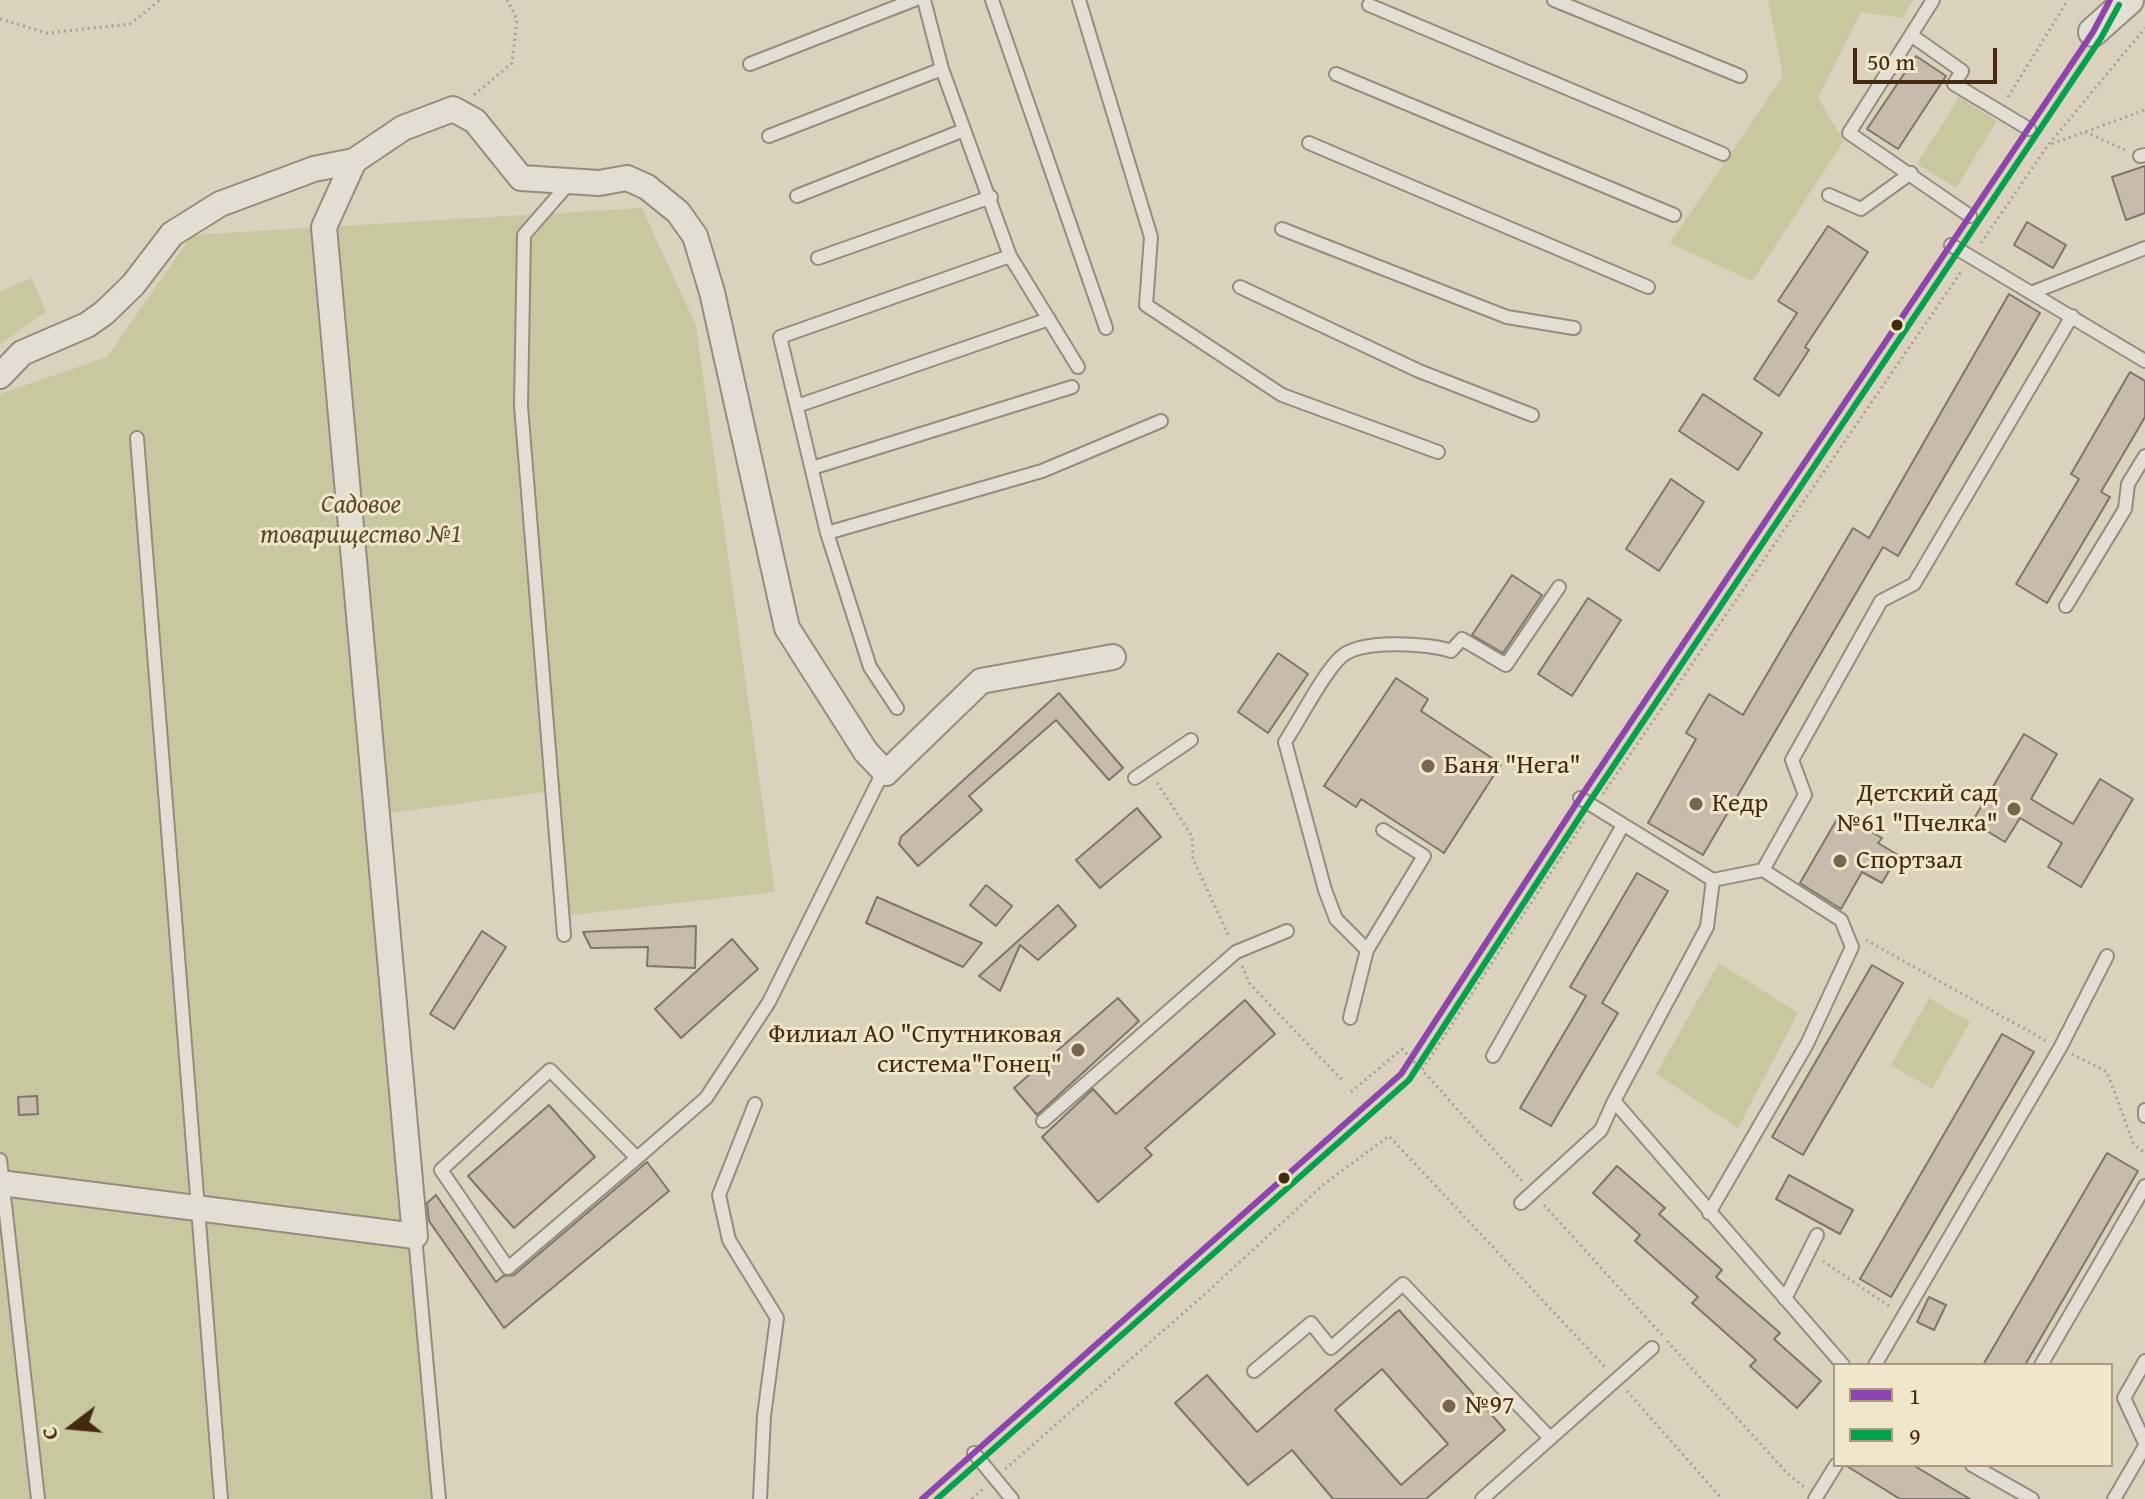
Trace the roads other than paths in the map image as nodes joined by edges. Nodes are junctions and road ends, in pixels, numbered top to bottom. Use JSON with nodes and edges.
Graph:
{"nodes":[{"id":1,"x":914,"y":0,"type":"edge"},
{"id":2,"x":924,"y":0,"type":"edge"},
{"id":3,"x":992,"y":0,"type":"edge"},
{"id":4,"x":1079,"y":0,"type":"edge"},
{"id":5,"x":1554,"y":0,"type":"edge"},
{"id":6,"x":1933,"y":0,"type":"edge"},
{"id":7,"x":2129,"y":0,"type":"edge"},
{"id":8,"x":1369,"y":5,"type":"dead end"},
{"id":9,"x":2093,"y":32,"type":"dead end"},
{"id":10,"x":1911,"y":35,"type":"junction"},
{"id":11,"x":750,"y":64,"type":"dead end"},
{"id":12,"x":942,"y":69,"type":"junction"},
{"id":13,"x":1336,"y":74,"type":"dead end"},
{"id":14,"x":1740,"y":76,"type":"dead end"},
{"id":15,"x":2029,"y":129,"type":"dead end"},
{"id":16,"x":964,"y":130,"type":"junction"},
{"id":17,"x":769,"y":136,"type":"dead end"},
{"id":18,"x":1309,"y":143,"type":"dead end"},
{"id":19,"x":1723,"y":154,"type":"dead end"},
{"id":20,"x":354,"y":161,"type":"junction"},
{"id":21,"x":1911,"y":173,"type":"junction"},
{"id":22,"x":572,"y":180,"type":"junction"},
{"id":23,"x":1829,"y":195,"type":"dead end"},
{"id":24,"x":797,"y":196,"type":"dead end"},
{"id":25,"x":991,"y":197,"type":"junction"},
{"id":26,"x":1674,"y":215,"type":"dead end"},
{"id":27,"x":1970,"y":216,"type":"dead end"},
{"id":28,"x":1282,"y":229,"type":"dead end"},
{"id":29,"x":1951,"y":245,"type":"dead end"},
{"id":30,"x":2145,"y":248,"type":"edge"},
{"id":31,"x":1010,"y":256,"type":"junction"},
{"id":32,"x":818,"y":258,"type":"dead end"},
{"id":33,"x":1240,"y":287,"type":"dead end"},
{"id":34,"x":1648,"y":287,"type":"dead end"},
{"id":35,"x":2031,"y":293,"type":"junction"},
{"id":36,"x":2072,"y":316,"type":"junction"},
{"id":37,"x":1049,"y":319,"type":"junction"},
{"id":38,"x":1106,"y":328,"type":"dead end"},
{"id":39,"x":1574,"y":328,"type":"dead end"},
{"id":40,"x":2145,"y":361,"type":"edge"},
{"id":41,"x":1078,"y":367,"type":"dead end"},
{"id":42,"x":0,"y":376,"type":"edge"},
{"id":43,"x":1072,"y":387,"type":"dead end"},
{"id":44,"x":797,"y":406,"type":"junction"},
{"id":45,"x":1532,"y":415,"type":"dead end"},
{"id":46,"x":1161,"y":421,"type":"dead end"},
{"id":47,"x":137,"y":438,"type":"dead end"},
{"id":48,"x":1438,"y":452,"type":"dead end"},
{"id":49,"x":2145,"y":456,"type":"edge"},
{"id":50,"x":812,"y":468,"type":"junction"},
{"id":51,"x":827,"y":533,"type":"junction"},
{"id":52,"x":1559,"y":587,"type":"dead end"},
{"id":53,"x":2066,"y":606,"type":"dead end"},
{"id":54,"x":1113,"y":657,"type":"dead end"},
{"id":55,"x":897,"y":708,"type":"dead end"},
{"id":56,"x":1191,"y":740,"type":"dead end"},
{"id":57,"x":886,"y":773,"type":"junction"},
{"id":58,"x":1135,"y":778,"type":"road end"},
{"id":59,"x":1580,"y":798,"type":"dead end"},
{"id":60,"x":1623,"y":825,"type":"junction"},
{"id":61,"x":1383,"y":830,"type":"dead end"},
{"id":62,"x":1763,"y":870,"type":"junction"},
{"id":63,"x":1713,"y":880,"type":"junction"},
{"id":64,"x":1287,"y":931,"type":"dead end"},
{"id":65,"x":564,"y":935,"type":"dead end"},
{"id":66,"x":1367,"y":950,"type":"junction"},
{"id":67,"x":2107,"y":956,"type":"dead end"},
{"id":68,"x":1350,"y":1018,"type":"dead end"},
{"id":69,"x":1493,"y":1056,"type":"dead end"},
{"id":70,"x":1614,"y":1101,"type":"junction"},
{"id":71,"x":755,"y":1104,"type":"dead end"},
{"id":72,"x":1043,"y":1121,"type":"dead end"},
{"id":73,"x":637,"y":1158,"type":"junction"},
{"id":74,"x":1,"y":1175,"type":"edge"},
{"id":75,"x":2145,"y":1186,"type":"edge"},
{"id":76,"x":1521,"y":1203,"type":"dead end"},
{"id":77,"x":200,"y":1208,"type":"junction"},
{"id":78,"x":1709,"y":1213,"type":"junction"},
{"id":79,"x":1817,"y":1235,"type":"dead end"},
{"id":80,"x":415,"y":1236,"type":"junction"},
{"id":81,"x":1785,"y":1299,"type":"junction"},
{"id":82,"x":1652,"y":1348,"type":"dead end"},
{"id":83,"x":2145,"y":1361,"type":"edge"},
{"id":84,"x":1841,"y":1363,"type":"edge"},
{"id":85,"x":1876,"y":1363,"type":"edge"},
{"id":86,"x":2042,"y":1363,"type":"edge"},
{"id":87,"x":1254,"y":1371,"type":"dead end"},
{"id":88,"x":1550,"y":1438,"type":"junction"},
{"id":89,"x":2145,"y":1444,"type":"edge"},
{"id":90,"x":974,"y":1453,"type":"dead end"},
{"id":91,"x":1835,"y":1467,"type":"edge"},
{"id":92,"x":1980,"y":1467,"type":"edge"},
{"id":93,"x":38,"y":1499,"type":"edge"},
{"id":94,"x":221,"y":1499,"type":"edge"},
{"id":95,"x":439,"y":1499,"type":"edge"},
{"id":96,"x":760,"y":1499,"type":"edge"},
{"id":97,"x":1012,"y":1499,"type":"edge"},
{"id":98,"x":1482,"y":1499,"type":"edge"},
{"id":99,"x":1815,"y":1499,"type":"edge"},
{"id":100,"x":2032,"y":1499,"type":"edge"},
{"id":101,"x":2114,"y":1499,"type":"edge"}],
"edges":[{"from":1,"to":11,"type":"lane"},
{"from":2,"to":12,"type":"lane"},
{"from":3,"to":38,"type":"lane"},
{"from":4,"to":48,"type":"lane"},
{"from":5,"to":14,"type":"lane"},
{"from":6,"to":10,"type":"lane"},
{"from":7,"to":9,"type":"street"},
{"from":8,"to":19,"type":"lane"},
{"from":10,"to":15,"type":"lane"},
{"from":10,"to":21,"type":"lane"},
{"from":12,"to":16,"type":"lane"},
{"from":12,"to":17,"type":"lane"},
{"from":13,"to":26,"type":"lane"},
{"from":16,"to":24,"type":"lane"},
{"from":16,"to":25,"type":"lane"},
{"from":18,"to":34,"type":"lane"},
{"from":20,"to":22,"type":"street"},
{"from":20,"to":42,"type":"street"},
{"from":20,"to":80,"type":"street"},
{"from":21,"to":23,"type":"lane"},
{"from":21,"to":27,"type":"lane"},
{"from":22,"to":57,"type":"street"},
{"from":22,"to":65,"type":"lane"},
{"from":25,"to":31,"type":"lane"},
{"from":25,"to":32,"type":"lane"},
{"from":28,"to":39,"type":"lane"},
{"from":29,"to":35,"type":"lane"},
{"from":30,"to":35,"type":"lane"},
{"from":31,"to":37,"type":"lane"},
{"from":31,"to":44,"type":"lane"},
{"from":33,"to":45,"type":"lane"},
{"from":35,"to":36,"type":"lane"},
{"from":36,"to":40,"type":"lane"},
{"from":36,"to":62,"type":"lane"},
{"from":37,"to":41,"type":"lane"},
{"from":37,"to":44,"type":"lane"},
{"from":43,"to":50,"type":"lane"},
{"from":44,"to":50,"type":"lane"},
{"from":46,"to":51,"type":"lane"},
{"from":47,"to":77,"type":"lane"},
{"from":49,"to":53,"type":"lane"},
{"from":50,"to":51,"type":"lane"},
{"from":51,"to":55,"type":"lane"},
{"from":52,"to":66,"type":"lane"},
{"from":54,"to":57,"type":"street"},
{"from":56,"to":58,"type":"lane"},
{"from":57,"to":73,"type":"lane"},
{"from":59,"to":60,"type":"lane"},
{"from":60,"to":63,"type":"lane"},
{"from":60,"to":69,"type":"lane"},
{"from":61,"to":66,"type":"lane"},
{"from":62,"to":63,"type":"lane"},
{"from":62,"to":78,"type":"lane"},
{"from":63,"to":70,"type":"lane"},
{"from":64,"to":72,"type":"lane"},
{"from":66,"to":68,"type":"lane"},
{"from":67,"to":85,"type":"lane"},
{"from":70,"to":76,"type":"lane"},
{"from":70,"to":78,"type":"lane"},
{"from":71,"to":96,"type":"lane"},
{"from":73,"to":73,"type":"lane"},
{"from":74,"to":77,"type":"street"},
{"from":74,"to":93,"type":"lane"},
{"from":75,"to":86,"type":"lane"},
{"from":77,"to":80,"type":"street"},
{"from":77,"to":94,"type":"lane"},
{"from":78,"to":81,"type":"lane"},
{"from":79,"to":81,"type":"lane"},
{"from":80,"to":95,"type":"lane"},
{"from":81,"to":84,"type":"lane"},
{"from":82,"to":88,"type":"lane"},
{"from":83,"to":89,"type":"lane"},
{"from":87,"to":88,"type":"lane"},
{"from":88,"to":98,"type":"lane"},
{"from":89,"to":101,"type":"lane"},
{"from":90,"to":97,"type":"lane"},
{"from":91,"to":99,"type":"lane"},
{"from":92,"to":100,"type":"lane"}]}
